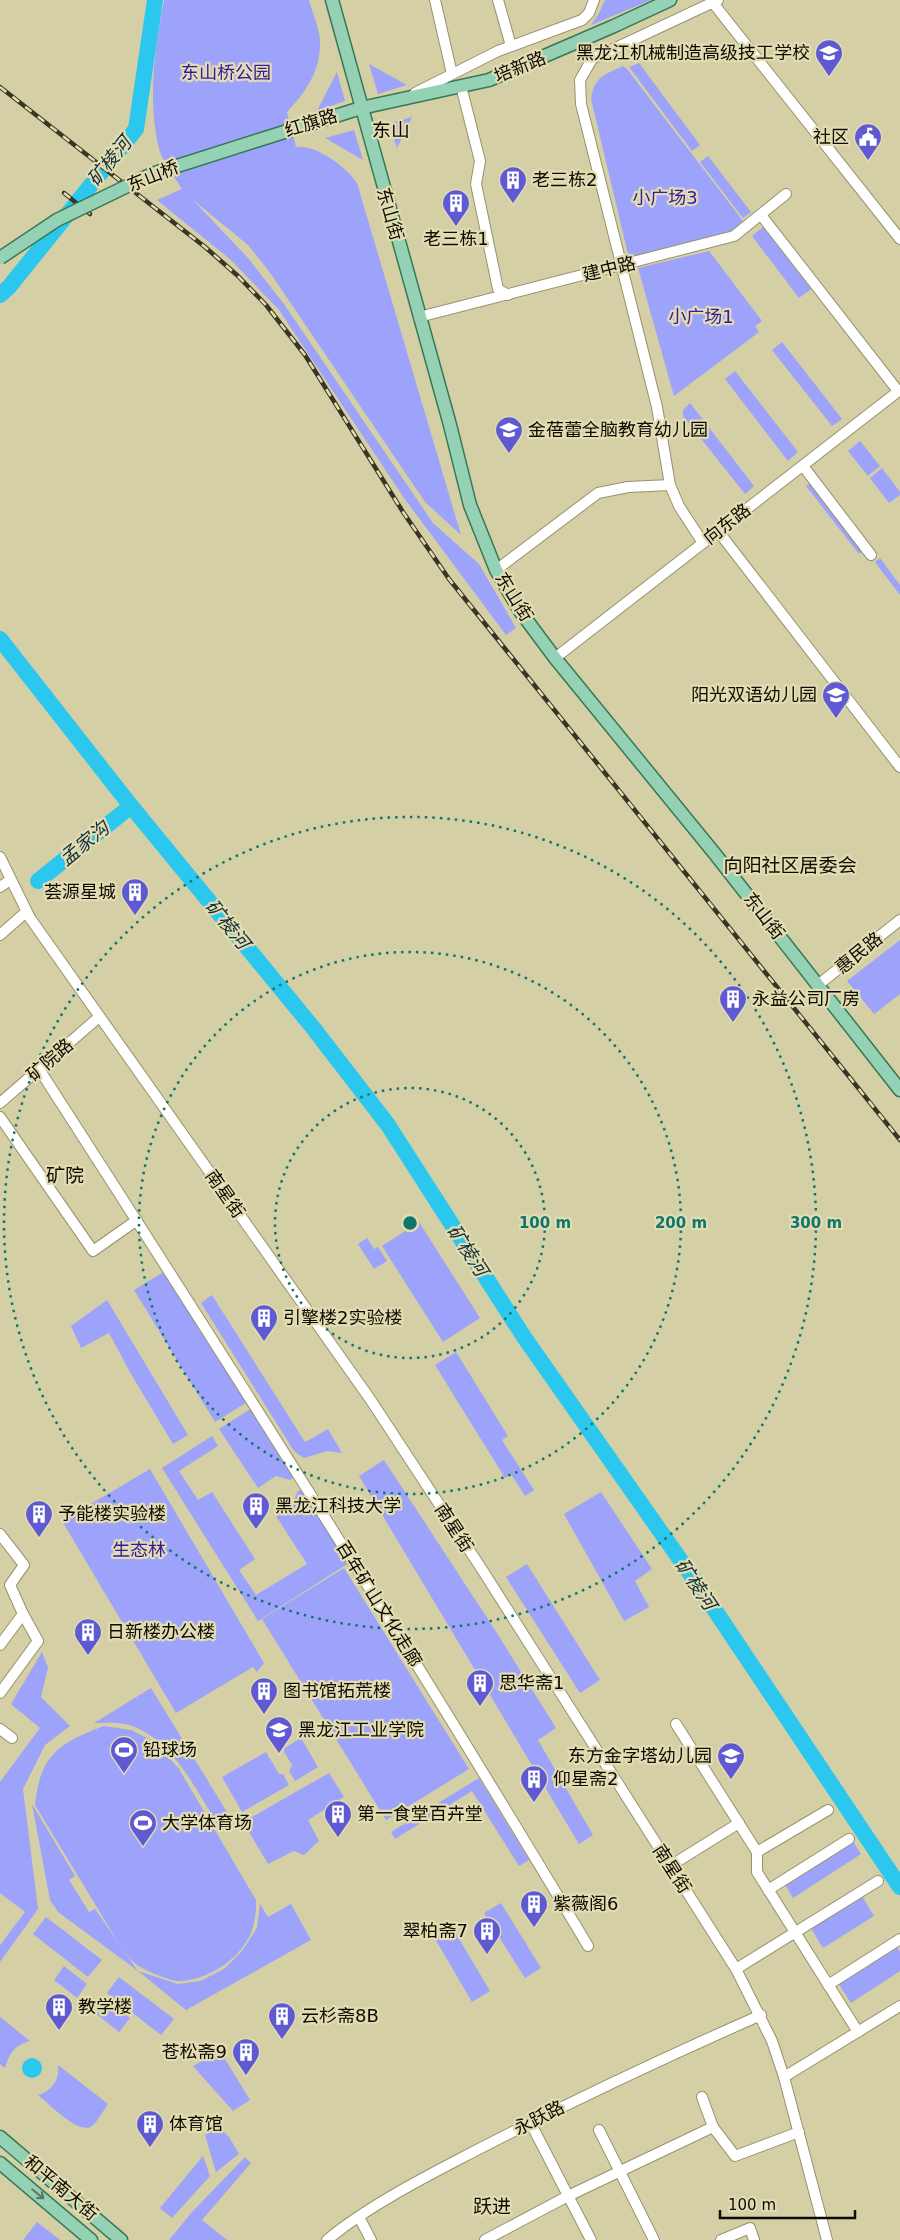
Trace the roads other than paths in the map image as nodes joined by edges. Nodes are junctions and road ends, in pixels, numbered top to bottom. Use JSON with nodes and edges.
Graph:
{"nodes":[{"id":1,"x":332,"y":0,"type":"edge"},
{"id":2,"x":435,"y":0,"type":"edge"},
{"id":3,"x":498,"y":0,"type":"edge"},
{"id":4,"x":594,"y":0,"type":"edge"},
{"id":5,"x":670,"y":0,"type":"edge"},
{"id":6,"x":716,"y":1,"type":"edge"},
{"id":7,"x":511,"y":46,"type":"junction"},
{"id":8,"x":452,"y":74,"type":"junction"},
{"id":9,"x":461,"y":86,"type":"junction"},
{"id":10,"x":405,"y":98,"type":"junction"},
{"id":11,"x":361,"y":108,"type":"junction"},
{"id":12,"x":262,"y":139,"type":"joint"},
{"id":13,"x":786,"y":194,"type":"dead end"},
{"id":14,"x":761,"y":214,"type":"junction"},
{"id":15,"x":900,"y":239,"type":"edge"},
{"id":16,"x":0,"y":258,"type":"edge"},
{"id":17,"x":622,"y":266,"type":"junction"},
{"id":18,"x":508,"y":295,"type":"junction"},
{"id":19,"x":419,"y":317,"type":"junction"},
{"id":20,"x":899,"y":391,"type":"edge"},
{"id":21,"x":803,"y":466,"type":"junction"},
{"id":22,"x":670,"y":485,"type":"junction"},
{"id":23,"x":718,"y":531,"type":"junction"},
{"id":24,"x":703,"y":543,"type":"junction"},
{"id":25,"x":871,"y":555,"type":"dead end"},
{"id":26,"x":496,"y":570,"type":"junction"},
{"id":27,"x":555,"y":658,"type":"junction"},
{"id":28,"x":900,"y":767,"type":"edge"},
{"id":29,"x":0,"y":857,"type":"edge"},
{"id":30,"x":10,"y":880,"type":"junction"},
{"id":31,"x":0,"y":887,"type":"edge"},
{"id":32,"x":26,"y":912,"type":"junction"},
{"id":33,"x":900,"y":920,"type":"edge"},
{"id":34,"x":0,"y":934,"type":"edge"},
{"id":35,"x":818,"y":986,"type":"junction"},
{"id":36,"x":99,"y":1018,"type":"junction"},
{"id":37,"x":39,"y":1069,"type":"junction"},
{"id":38,"x":900,"y":1090,"type":"edge"},
{"id":39,"x":0,"y":1103,"type":"edge"},
{"id":40,"x":0,"y":1117,"type":"edge"},
{"id":41,"x":137,"y":1220,"type":"junction"},
{"id":42,"x":0,"y":1534,"type":"edge"},
{"id":43,"x":23,"y":1614,"type":"junction"},
{"id":44,"x":0,"y":1645,"type":"edge"},
{"id":45,"x":0,"y":1693,"type":"edge"},
{"id":46,"x":676,"y":1724,"type":"dead end"},
{"id":47,"x":0,"y":1729,"type":"edge"},
{"id":48,"x":12,"y":1738,"type":"dead end"},
{"id":49,"x":828,"y":1810,"type":"dead end"},
{"id":50,"x":739,"y":1823,"type":"junction"},
{"id":51,"x":848,"y":1838,"type":"dead end"},
{"id":52,"x":758,"y":1852,"type":"junction"},
{"id":53,"x":670,"y":1866,"type":"junction"},
{"id":54,"x":878,"y":1881,"type":"dead end"},
{"id":55,"x":768,"y":1890,"type":"junction"},
{"id":56,"x":795,"y":1932,"type":"junction"},
{"id":57,"x":900,"y":1939,"type":"edge"},
{"id":58,"x":588,"y":1946,"type":"dead end"},
{"id":59,"x":736,"y":1969,"type":"junction"},
{"id":60,"x":828,"y":1985,"type":"junction"},
{"id":61,"x":900,"y":2006,"type":"edge"},
{"id":62,"x":761,"y":2015,"type":"junction"},
{"id":63,"x":858,"y":2032,"type":"junction"},
{"id":64,"x":784,"y":2076,"type":"junction"},
{"id":65,"x":702,"y":2097,"type":"dead end"},
{"id":66,"x":530,"y":2122,"type":"junction"},
{"id":67,"x":714,"y":2128,"type":"junction"},
{"id":68,"x":598,"y":2130,"type":"dead end"},
{"id":69,"x":799,"y":2132,"type":"junction"},
{"id":70,"x":0,"y":2137,"type":"edge"},
{"id":71,"x":0,"y":2163,"type":"edge"},
{"id":72,"x":619,"y":2171,"type":"junction"},
{"id":73,"x":568,"y":2196,"type":"junction"},
{"id":74,"x":359,"y":2218,"type":"junction"},
{"id":75,"x":91,"y":2240,"type":"edge"},
{"id":76,"x":121,"y":2240,"type":"edge"},
{"id":77,"x":327,"y":2240,"type":"edge"},
{"id":78,"x":371,"y":2240,"type":"edge"},
{"id":79,"x":485,"y":2240,"type":"edge"},
{"id":80,"x":591,"y":2240,"type":"edge"},
{"id":81,"x":654,"y":2240,"type":"edge"},
{"id":82,"x":721,"y":2240,"type":"edge"},
{"id":83,"x":754,"y":2240,"type":"edge"},
{"id":84,"x":827,"y":2240,"type":"edge"}],
"edges":[{"from":1,"to":11,"type":"main road","name":"东山街"},
{"from":2,"to":8,"type":"street"},
{"from":3,"to":7,"type":"street"},
{"from":4,"to":7,"type":"street"},
{"from":5,"to":9,"type":"main road","name":"培新路"},
{"from":6,"to":15,"type":"street"},
{"from":6,"to":17,"type":"street"},
{"from":7,"to":8,"type":"street"},
{"from":8,"to":10,"type":"street"},
{"from":9,"to":10,"type":"main road","name":"培新路"},
{"from":9,"to":18,"type":"street"},
{"from":10,"to":11,"type":"main road","name":"培新路"},
{"from":11,"to":12,"type":"main road","name":"红旗路"},
{"from":11,"to":19,"type":"main road","name":"东山街"},
{"from":12,"to":16,"type":"main road","name":"东山桥","bridge":true},
{"from":13,"to":14,"type":"street","name":"建中路"},
{"from":14,"to":17,"type":"street","name":"建中路"},
{"from":14,"to":20,"type":"street"},
{"from":17,"to":18,"type":"street","name":"建中路"},
{"from":17,"to":22,"type":"street"},
{"from":18,"to":19,"type":"street","name":"建中路"},
{"from":19,"to":26,"type":"main road","name":"东山街"},
{"from":20,"to":21,"type":"street","name":"向东路"},
{"from":21,"to":23,"type":"street","name":"向东路"},
{"from":21,"to":25,"type":"street"},
{"from":22,"to":24,"type":"street"},
{"from":22,"to":26,"type":"street"},
{"from":23,"to":24,"type":"street","name":"向东路"},
{"from":23,"to":28,"type":"street"},
{"from":24,"to":27,"type":"street","name":"向东路"},
{"from":26,"to":27,"type":"main road","name":"东山街"},
{"from":27,"to":35,"type":"main road","name":"东山街"},
{"from":29,"to":30,"type":"street","name":"南星街"},
{"from":30,"to":31,"type":"street"},
{"from":30,"to":32,"type":"street","name":"南星街"},
{"from":32,"to":34,"type":"street"},
{"from":32,"to":36,"type":"street","name":"南星街"},
{"from":33,"to":35,"type":"street","name":"惠民路"},
{"from":35,"to":38,"type":"main road","name":"东山街"},
{"from":36,"to":37,"type":"street","name":"矿院路"},
{"from":36,"to":53,"type":"street","name":"南星街"},
{"from":37,"to":39,"type":"street","name":"矿院路"},
{"from":37,"to":41,"type":"street","name":"百年矿山文化走廊"},
{"from":40,"to":41,"type":"street"},
{"from":41,"to":58,"type":"street","name":"百年矿山文化走廊"},
{"from":42,"to":43,"type":"street"},
{"from":43,"to":44,"type":"street"},
{"from":43,"to":45,"type":"street"},
{"from":46,"to":50,"type":"street"},
{"from":47,"to":48,"type":"street"},
{"from":49,"to":52,"type":"street"},
{"from":50,"to":52,"type":"street"},
{"from":50,"to":53,"type":"street"},
{"from":51,"to":55,"type":"street"},
{"from":52,"to":55,"type":"street"},
{"from":53,"to":59,"type":"street","name":"南星街"},
{"from":54,"to":56,"type":"street"},
{"from":55,"to":56,"type":"street"},
{"from":56,"to":59,"type":"street"},
{"from":56,"to":60,"type":"street"},
{"from":57,"to":60,"type":"street"},
{"from":59,"to":62,"type":"street","name":"南星街"},
{"from":60,"to":63,"type":"street"},
{"from":61,"to":63,"type":"street"},
{"from":62,"to":64,"type":"street","name":"南星街"},
{"from":62,"to":66,"type":"street","name":"永跃路"},
{"from":63,"to":64,"type":"street"},
{"from":64,"to":69,"type":"street","name":"南星街"},
{"from":65,"to":67,"type":"street"},
{"from":66,"to":73,"type":"street"},
{"from":66,"to":74,"type":"street","name":"永跃路"},
{"from":67,"to":69,"type":"street"},
{"from":67,"to":72,"type":"street"},
{"from":68,"to":72,"type":"street"},
{"from":69,"to":84,"type":"street","name":"南星街"},
{"from":70,"to":76,"type":"main road","name":"和平南大街"},
{"from":71,"to":75,"type":"main road","name":"和平南大街","one_way":true},
{"from":72,"to":73,"type":"street"},
{"from":72,"to":81,"type":"street"},
{"from":73,"to":79,"type":"street"},
{"from":73,"to":80,"type":"street"},
{"from":74,"to":77,"type":"street","name":"永跃路"},
{"from":74,"to":78,"type":"street"},
{"from":82,"to":83,"type":"street"}]}
